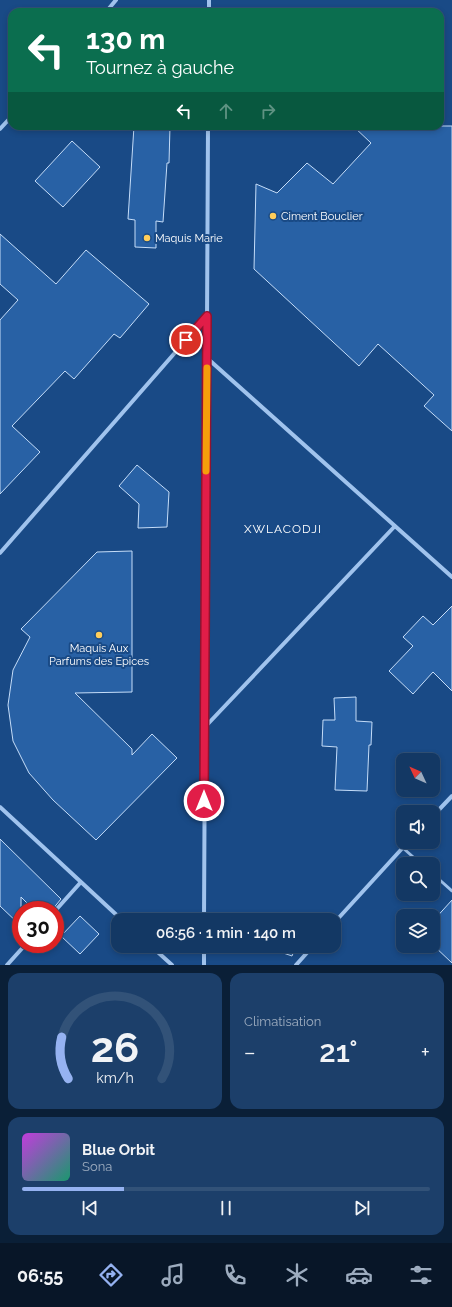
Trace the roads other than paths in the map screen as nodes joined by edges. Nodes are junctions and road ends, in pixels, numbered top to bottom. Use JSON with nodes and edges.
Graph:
{"nodes":[{"id":1,"x":116,"y":0,"type":"edge"},
{"id":2,"x":109,"y":8,"type":"edge"},
{"id":3,"x":8,"y":120,"type":"edge"},
{"id":4,"x":0,"y":129,"type":"edge"},
{"id":5,"x":208,"y":130,"type":"edge"},
{"id":6,"x":207,"y":316,"type":"junction"},
{"id":7,"x":207,"y":358,"type":"junction"},
{"id":8,"x":395,"y":526,"type":"junction"},
{"id":9,"x":0,"y":553,"type":"edge"},
{"id":10,"x":452,"y":577,"type":"edge"},
{"id":11,"x":205,"y":727,"type":"junction"},
{"id":12,"x":452,"y":796,"type":"edge"},
{"id":13,"x":0,"y":807,"type":"edge"},
{"id":14,"x":440,"y":809,"type":"edge"},
{"id":15,"x":402,"y":849,"type":"edge"},
{"id":16,"x":404,"y":849,"type":"edge"},
{"id":17,"x":413,"y":857,"type":"edge"},
{"id":18,"x":440,"y":880,"type":"edge"},
{"id":19,"x":81,"y":882,"type":"junction"},
{"id":20,"x":452,"y":891,"type":"edge"},
{"id":21,"x":64,"y":901,"type":"edge"},
{"id":22,"x":114,"y":913,"type":"edge"},
{"id":23,"x":204,"y":913,"type":"edge"},
{"id":24,"x":341,"y":915,"type":"edge"},
{"id":25,"x":18,"y":953,"type":"edge"},
{"id":26,"x":159,"y":953,"type":"edge"},
{"id":27,"x":204,"y":953,"type":"edge"},
{"id":28,"x":307,"y":953,"type":"edge"},
{"id":29,"x":7,"y":965,"type":"edge"},
{"id":30,"x":172,"y":965,"type":"edge"},
{"id":31,"x":204,"y":965,"type":"edge"},
{"id":32,"x":296,"y":965,"type":"edge"}],
"edges":[{"from":1,"to":2,"type":"street"},
{"from":3,"to":4,"type":"street"},
{"from":5,"to":6,"type":"street"},
{"from":6,"to":7,"type":"street"},
{"from":6,"to":9,"type":"street"},
{"from":7,"to":8,"type":"street"},
{"from":7,"to":11,"type":"street"},
{"from":8,"to":10,"type":"street"},
{"from":8,"to":11,"type":"street"},
{"from":11,"to":23,"type":"street"},
{"from":12,"to":14,"type":"street"},
{"from":13,"to":19,"type":"street"},
{"from":15,"to":24,"type":"street"},
{"from":16,"to":17,"type":"lane"},
{"from":18,"to":20,"type":"lane"},
{"from":19,"to":21,"type":"street"},
{"from":19,"to":22,"type":"street"},
{"from":25,"to":29,"type":"street"},
{"from":26,"to":30,"type":"street"},
{"from":27,"to":31,"type":"street"},
{"from":28,"to":32,"type":"street"}]}
